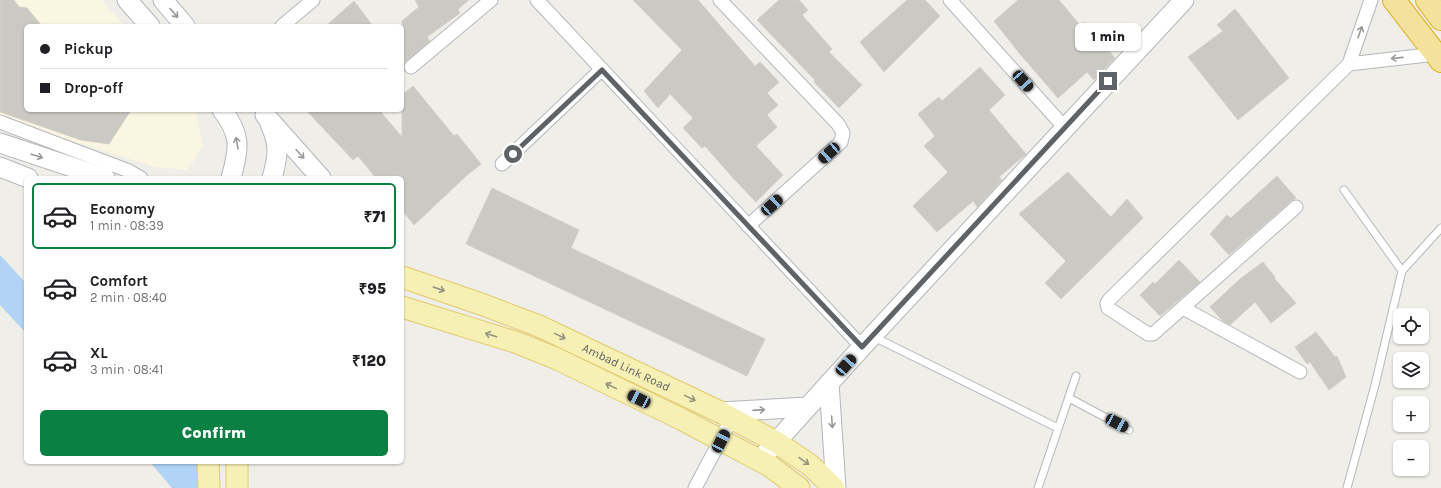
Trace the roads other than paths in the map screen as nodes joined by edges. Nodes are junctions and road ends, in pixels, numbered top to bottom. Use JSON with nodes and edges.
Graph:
{"nodes":[{"id":1,"x":127,"y":0,"type":"edge"},
{"id":2,"x":163,"y":0,"type":"edge"},
{"id":3,"x":313,"y":0,"type":"edge"},
{"id":4,"x":491,"y":0,"type":"edge"},
{"id":5,"x":537,"y":0,"type":"edge"},
{"id":6,"x":720,"y":0,"type":"edge"},
{"id":7,"x":950,"y":0,"type":"edge"},
{"id":8,"x":1184,"y":0,"type":"edge"},
{"id":9,"x":1371,"y":0,"type":"edge"},
{"id":10,"x":1394,"y":0,"type":"edge"},
{"id":11,"x":1427,"y":0,"type":"edge"},
{"id":12,"x":1441,"y":19,"type":"edge"},
{"id":13,"x":148,"y":24,"type":"edge"},
{"id":14,"x":183,"y":24,"type":"edge"},
{"id":15,"x":284,"y":24,"type":"edge"},
{"id":16,"x":1438,"y":58,"type":"edge"},
{"id":17,"x":1349,"y":64,"type":"junction"},
{"id":18,"x":411,"y":67,"type":"dead end"},
{"id":19,"x":602,"y":70,"type":"junction"},
{"id":20,"x":223,"y":112,"type":"edge"},
{"id":21,"x":262,"y":112,"type":"edge"},
{"id":22,"x":0,"y":122,"type":"edge"},
{"id":23,"x":1065,"y":128,"type":"junction"},
{"id":24,"x":0,"y":143,"type":"edge"},
{"id":25,"x":502,"y":164,"type":"dead end"},
{"id":26,"x":0,"y":167,"type":"edge"},
{"id":27,"x":105,"y":173,"type":"edge"},
{"id":28,"x":24,"y":176,"type":"edge"},
{"id":29,"x":138,"y":176,"type":"edge"},
{"id":30,"x":232,"y":176,"type":"edge"},
{"id":31,"x":273,"y":176,"type":"edge"},
{"id":32,"x":319,"y":176,"type":"edge"},
{"id":33,"x":1344,"y":190,"type":"dead end"},
{"id":34,"x":1296,"y":207,"type":"dead end"},
{"id":35,"x":748,"y":226,"type":"junction"},
{"id":36,"x":1441,"y":228,"type":"edge"},
{"id":37,"x":1402,"y":271,"type":"junction"},
{"id":38,"x":406,"y":275,"type":"edge"},
{"id":39,"x":404,"y":308,"type":"edge"},
{"id":40,"x":1183,"y":308,"type":"junction"},
{"id":41,"x":867,"y":342,"type":"junction"},
{"id":42,"x":1300,"y":372,"type":"dead end"},
{"id":43,"x":1076,"y":376,"type":"dead end"},
{"id":44,"x":829,"y":383,"type":"junction"},
{"id":45,"x":1068,"y":398,"type":"junction"},
{"id":46,"x":808,"y":407,"type":"junction"},
{"id":47,"x":726,"y":415,"type":"junction"},
{"id":48,"x":1058,"y":428,"type":"junction"},
{"id":49,"x":1129,"y":430,"type":"dead end"},
{"id":50,"x":721,"y":441,"type":"junction"},
{"id":51,"x":776,"y":442,"type":"junction"},
{"id":52,"x":759,"y":460,"type":"junction"},
{"id":53,"x":208,"y":464,"type":"edge"},
{"id":54,"x":209,"y":488,"type":"edge"},
{"id":55,"x":695,"y":488,"type":"edge"},
{"id":56,"x":799,"y":488,"type":"edge"},
{"id":57,"x":835,"y":488,"type":"edge"},
{"id":58,"x":1038,"y":488,"type":"edge"},
{"id":59,"x":1346,"y":488,"type":"edge"}],
"edges":[{"from":1,"to":13,"type":"main road"},
{"from":2,"to":14,"type":"main road","one_way":true},
{"from":3,"to":15,"type":"street"},
{"from":4,"to":18,"type":"street"},
{"from":5,"to":19,"type":"street"},
{"from":6,"to":35,"type":"street"},
{"from":7,"to":23,"type":"street"},
{"from":8,"to":23,"type":"main road"},
{"from":17,"to":9,"type":"street","one_way":true},
{"from":10,"to":16,"type":"highway"},
{"from":11,"to":12,"type":"highway"},
{"from":16,"to":17,"type":"street","one_way":true},
{"from":17,"to":40,"type":"street"},
{"from":19,"to":25,"type":"street"},
{"from":19,"to":35,"type":"street"},
{"from":30,"to":20,"type":"main road","one_way":true},
{"from":21,"to":31,"type":"main road"},
{"from":21,"to":32,"type":"main road","one_way":true},
{"from":22,"to":27,"type":"street"},
{"from":23,"to":41,"type":"main road"},
{"from":24,"to":27,"type":"main road","one_way":true},
{"from":26,"to":28,"type":"main road"},
{"from":27,"to":29,"type":"street"},
{"from":33,"to":37,"type":"lane"},
{"from":34,"to":40,"type":"street"},
{"from":35,"to":41,"type":"street"},
{"from":36,"to":37,"type":"lane"},
{"from":37,"to":59,"type":"lane"},
{"from":38,"to":47,"type":"main road","name":"Ambad Link Road","one_way":true},
{"from":50,"to":39,"type":"main road","name":"Ambad Link Road","one_way":true},
{"from":40,"to":42,"type":"street"},
{"from":41,"to":44,"type":"main road"},
{"from":41,"to":48,"type":"lane"},
{"from":43,"to":45,"type":"lane"},
{"from":44,"to":46,"type":"main road"},
{"from":44,"to":57,"type":"main road","one_way":true},
{"from":45,"to":48,"type":"lane"},
{"from":45,"to":49,"type":"lane"},
{"from":47,"to":46,"type":"main road","one_way":true},
{"from":46,"to":51,"type":"main road"},
{"from":47,"to":50,"type":"street"},
{"from":47,"to":51,"type":"main road","name":"Ambad Link Road"},
{"from":48,"to":58,"type":"lane"},
{"from":50,"to":52,"type":"main road","name":"Ambad Link Road"},
{"from":50,"to":55,"type":"street"},
{"from":51,"to":52,"type":"main road"},
{"from":51,"to":57,"type":"main road","name":"Ambad Link Road","one_way":true},
{"from":52,"to":56,"type":"main road","name":"Ambad Link Road"},
{"from":53,"to":54,"type":"main road"}]}
